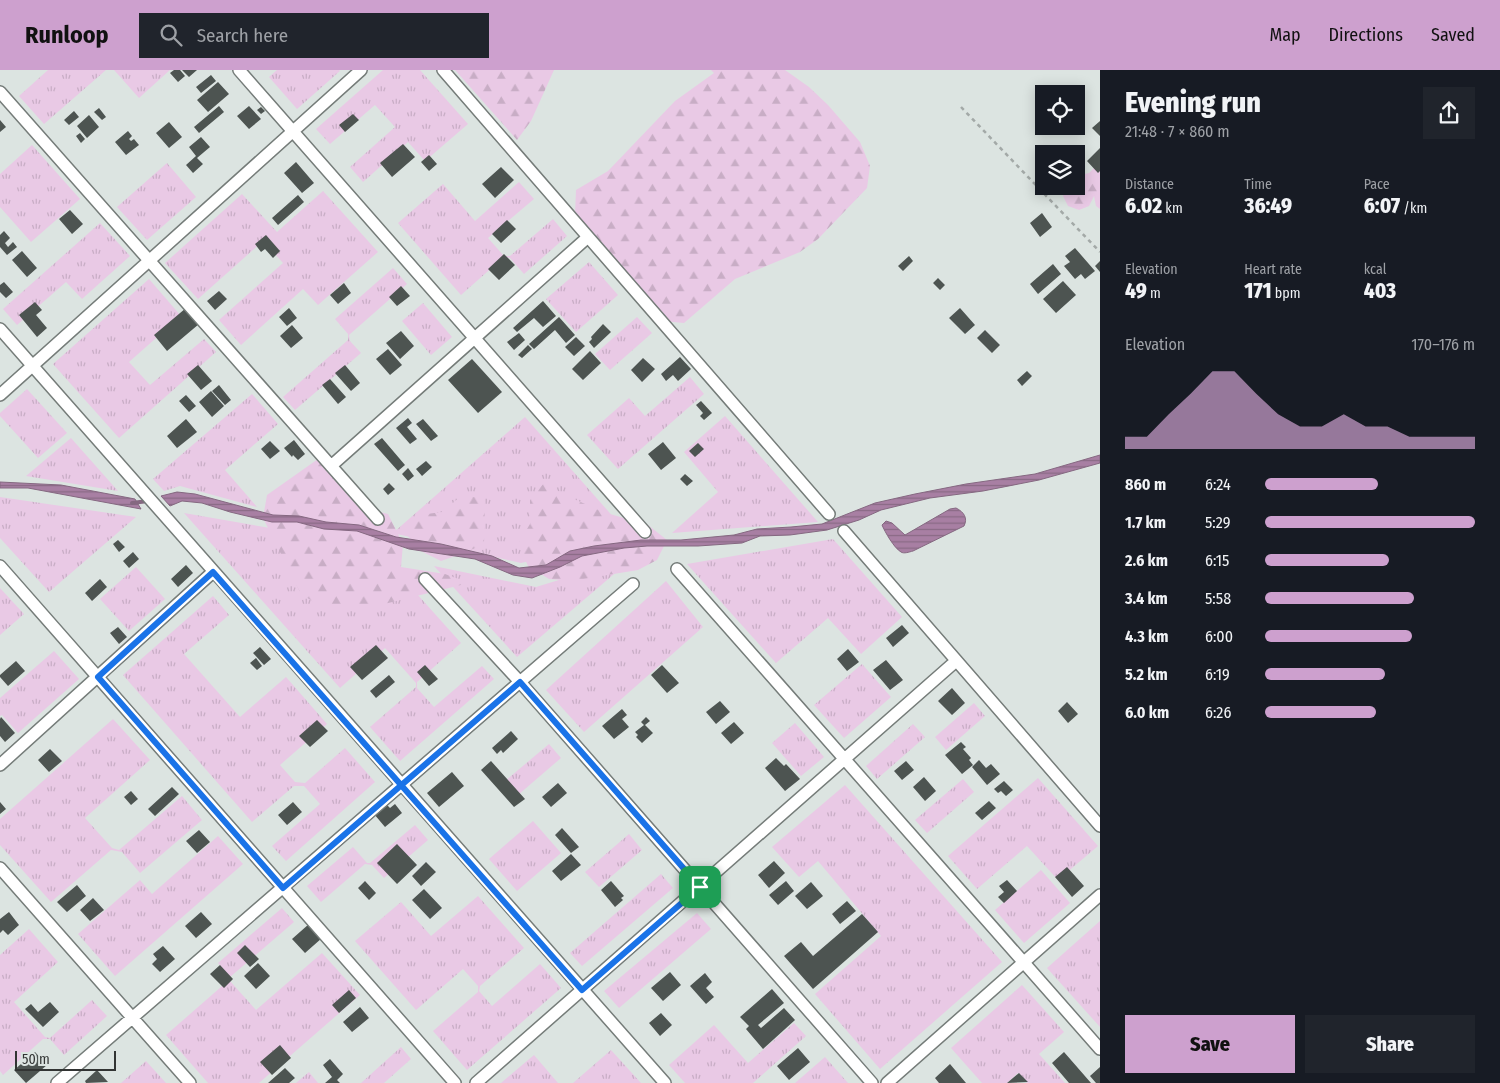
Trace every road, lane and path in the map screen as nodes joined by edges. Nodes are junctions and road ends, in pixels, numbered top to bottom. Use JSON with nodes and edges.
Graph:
{"nodes":[{"id":1,"x":239,"y":70,"type":"edge"},
{"id":2,"x":362,"y":70,"type":"edge"},
{"id":3,"x":443,"y":70,"type":"edge"},
{"id":4,"x":0,"y":92,"type":"edge"},
{"id":5,"x":961,"y":108,"type":"dead end"},
{"id":6,"x":293,"y":132,"type":"junction"},
{"id":7,"x":588,"y":237,"type":"junction"},
{"id":8,"x":1100,"y":252,"type":"edge"},
{"id":9,"x":149,"y":261,"type":"junction"},
{"id":10,"x":0,"y":329,"type":"edge"},
{"id":11,"x":474,"y":338,"type":"junction"},
{"id":12,"x":32,"y":366,"type":"junction"},
{"id":13,"x":0,"y":395,"type":"edge"},
{"id":14,"x":331,"y":466,"type":"junction"},
{"id":15,"x":829,"y":514,"type":"dead end"},
{"id":16,"x":378,"y":519,"type":"dead end"},
{"id":17,"x":645,"y":532,"type":"dead end"},
{"id":18,"x":844,"y":532,"type":"dead end"},
{"id":19,"x":0,"y":566,"type":"edge"},
{"id":20,"x":677,"y":569,"type":"dead end"},
{"id":21,"x":213,"y":572,"type":"junction"},
{"id":22,"x":425,"y":580,"type":"dead end"},
{"id":23,"x":633,"y":584,"type":"dead end"},
{"id":24,"x":956,"y":661,"type":"junction"},
{"id":25,"x":98,"y":677,"type":"junction"},
{"id":26,"x":520,"y":682,"type":"junction"},
{"id":27,"x":844,"y":759,"type":"junction"},
{"id":28,"x":0,"y":765,"type":"edge"},
{"id":29,"x":401,"y":785,"type":"junction"},
{"id":30,"x":1100,"y":826,"type":"edge"},
{"id":31,"x":0,"y":868,"type":"edge"},
{"id":32,"x":700,"y":887,"type":"junction"},
{"id":33,"x":283,"y":888,"type":"junction"},
{"id":34,"x":1100,"y":895,"type":"edge"},
{"id":35,"x":1024,"y":962,"type":"junction"},
{"id":36,"x":582,"y":990,"type":"junction"},
{"id":37,"x":132,"y":1018,"type":"junction"},
{"id":38,"x":1100,"y":1049,"type":"edge"},
{"id":39,"x":57,"y":1083,"type":"edge"},
{"id":40,"x":190,"y":1083,"type":"edge"},
{"id":41,"x":455,"y":1083,"type":"edge"},
{"id":42,"x":476,"y":1083,"type":"edge"},
{"id":43,"x":665,"y":1083,"type":"edge"},
{"id":44,"x":872,"y":1083,"type":"edge"},
{"id":45,"x":887,"y":1083,"type":"edge"}],
"edges":[{"from":1,"to":6,"type":"street"},
{"from":2,"to":6,"type":"street"},
{"from":3,"to":7,"type":"street"},
{"from":4,"to":9,"type":"street"},
{"from":5,"to":8,"type":"path"},
{"from":6,"to":9,"type":"street"},
{"from":6,"to":11,"type":"street"},
{"from":7,"to":11,"type":"street"},
{"from":7,"to":15,"type":"street"},
{"from":9,"to":12,"type":"street"},
{"from":9,"to":14,"type":"street"},
{"from":10,"to":12,"type":"street"},
{"from":11,"to":14,"type":"street"},
{"from":11,"to":17,"type":"street"},
{"from":12,"to":13,"type":"street"},
{"from":12,"to":21,"type":"street"},
{"from":14,"to":16,"type":"street"},
{"from":18,"to":24,"type":"street"},
{"from":19,"to":25,"type":"street"},
{"from":20,"to":27,"type":"street"},
{"from":21,"to":25,"type":"street"},
{"from":21,"to":29,"type":"street"},
{"from":22,"to":26,"type":"street"},
{"from":23,"to":26,"type":"street"},
{"from":24,"to":27,"type":"street"},
{"from":24,"to":30,"type":"street"},
{"from":25,"to":28,"type":"street"},
{"from":25,"to":33,"type":"street"},
{"from":26,"to":29,"type":"street"},
{"from":26,"to":32,"type":"street"},
{"from":27,"to":32,"type":"street"},
{"from":27,"to":35,"type":"street"},
{"from":29,"to":33,"type":"street"},
{"from":29,"to":36,"type":"street"},
{"from":31,"to":37,"type":"street"},
{"from":32,"to":36,"type":"street"},
{"from":32,"to":44,"type":"street"},
{"from":33,"to":37,"type":"street"},
{"from":33,"to":41,"type":"street"},
{"from":34,"to":35,"type":"street"},
{"from":35,"to":38,"type":"street"},
{"from":35,"to":45,"type":"street"},
{"from":36,"to":42,"type":"street"},
{"from":36,"to":43,"type":"street"},
{"from":37,"to":39,"type":"street"},
{"from":37,"to":40,"type":"street"}]}
